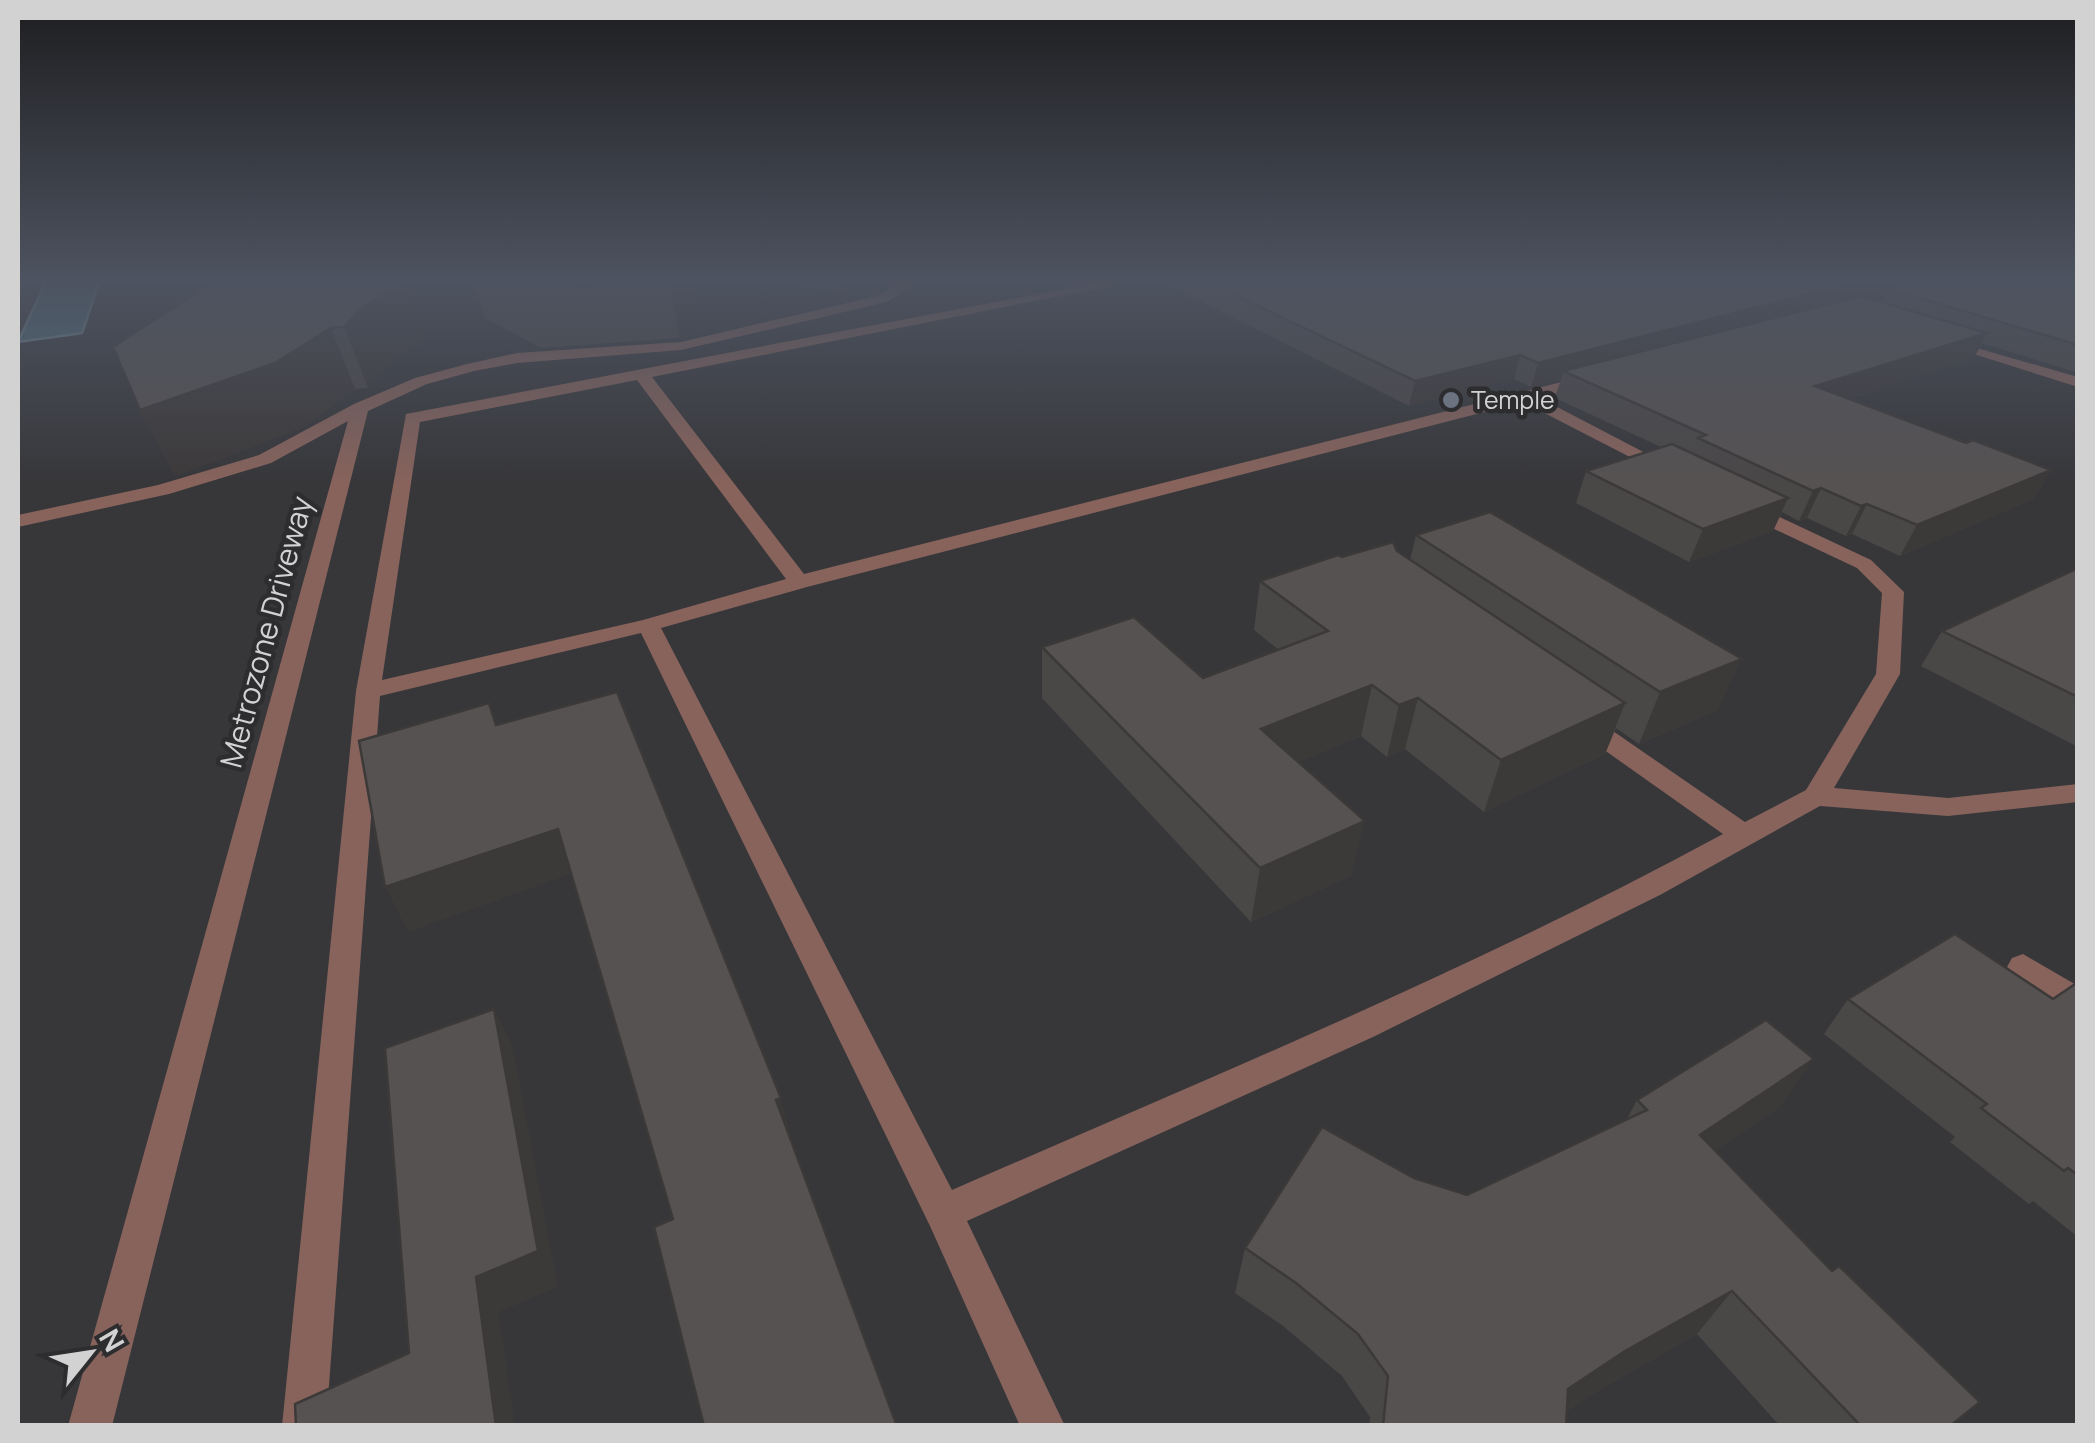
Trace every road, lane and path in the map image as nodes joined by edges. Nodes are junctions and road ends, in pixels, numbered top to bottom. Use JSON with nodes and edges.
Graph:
{"nodes":[{"id":1,"x":649,"y":348,"type":"edge"},
{"id":2,"x":781,"y":348,"type":"edge"},
{"id":3,"x":1969,"y":348,"type":"edge"},
{"id":4,"x":1620,"y":372,"type":"edge"},
{"id":5,"x":642,"y":375,"type":"junction"},
{"id":6,"x":2078,"y":382,"type":"edge"},
{"id":7,"x":1525,"y":397,"type":"junction"},
{"id":8,"x":360,"y":408,"type":"junction"},
{"id":9,"x":1683,"y":477,"type":"edge"},
{"id":10,"x":1718,"y":495,"type":"edge"},
{"id":11,"x":18,"y":522,"type":"edge"},
{"id":12,"x":799,"y":582,"type":"junction"},
{"id":13,"x":648,"y":625,"type":"junction"},
{"id":14,"x":368,"y":690,"type":"junction"},
{"id":15,"x":1571,"y":713,"type":"edge"},
{"id":16,"x":2078,"y":794,"type":"edge"},
{"id":17,"x":1816,"y":796,"type":"junction"},
{"id":18,"x":1745,"y":836,"type":"junction"},
{"id":19,"x":2023,"y":967,"type":"dead end"},
{"id":20,"x":2078,"y":1003,"type":"edge"},
{"id":21,"x":944,"y":1213,"type":"junction"},
{"id":22,"x":90,"y":1426,"type":"edge"},
{"id":23,"x":304,"y":1426,"type":"edge"},
{"id":24,"x":1042,"y":1426,"type":"edge"}],
"edges":[{"from":1,"to":8,"type":"street"},
{"from":2,"to":5,"type":"street"},
{"from":3,"to":6,"type":"street"},
{"from":4,"to":7,"type":"street"},
{"from":5,"to":12,"type":"street"},
{"from":5,"to":14,"type":"street"},
{"from":7,"to":9,"type":"street"},
{"from":7,"to":12,"type":"street"},
{"from":8,"to":11,"type":"street"},
{"from":8,"to":22,"type":"street","name":"Metrozone Driveway"},
{"from":10,"to":17,"type":"street"},
{"from":12,"to":13,"type":"street"},
{"from":13,"to":14,"type":"street"},
{"from":13,"to":21,"type":"street"},
{"from":14,"to":23,"type":"street"},
{"from":15,"to":18,"type":"street"},
{"from":16,"to":17,"type":"street"},
{"from":17,"to":18,"type":"street"},
{"from":18,"to":21,"type":"street"},
{"from":19,"to":20,"type":"street"},
{"from":21,"to":24,"type":"street"}]}
